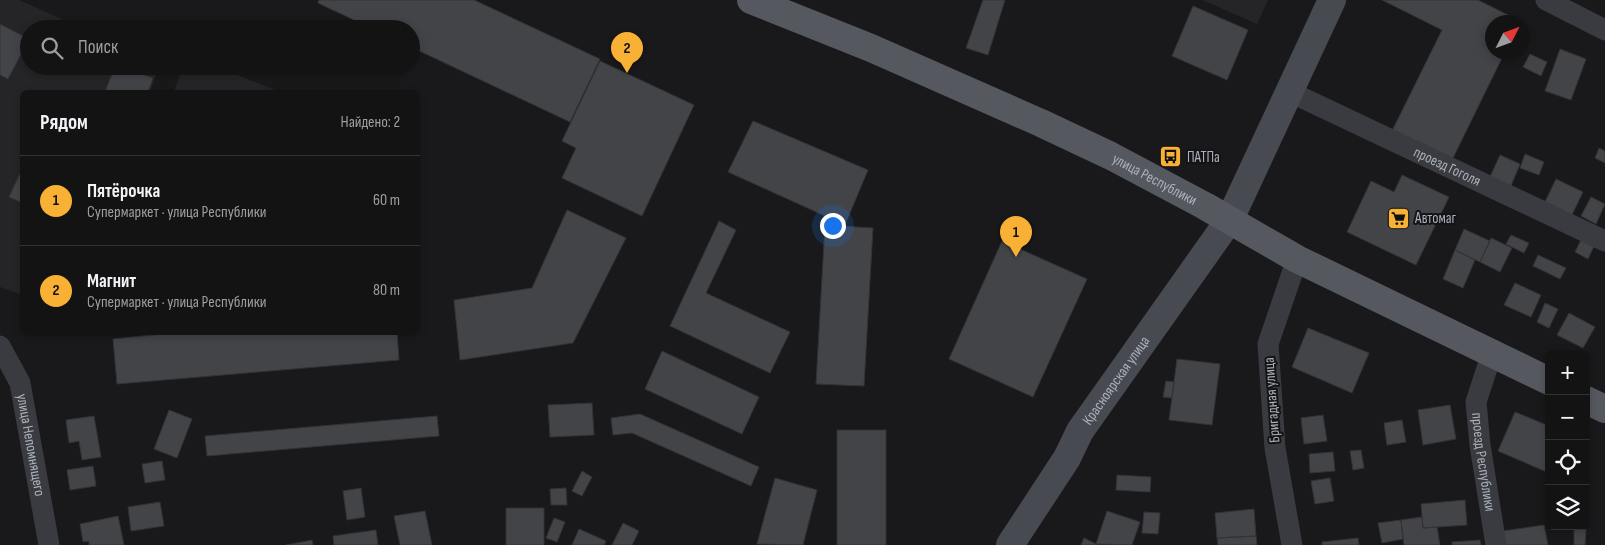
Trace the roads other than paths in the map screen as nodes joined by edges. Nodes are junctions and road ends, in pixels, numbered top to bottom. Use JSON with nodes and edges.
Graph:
{"nodes":[{"id":1,"x":751,"y":0,"type":"edge"},
{"id":2,"x":1332,"y":0,"type":"edge"},
{"id":3,"x":1546,"y":0,"type":"edge"},
{"id":4,"x":1605,"y":30,"type":"edge"},
{"id":5,"x":1290,"y":92,"type":"junction"},
{"id":6,"x":1230,"y":219,"type":"junction"},
{"id":7,"x":1605,"y":240,"type":"edge"},
{"id":8,"x":1298,"y":259,"type":"junction"},
{"id":9,"x":1,"y":348,"type":"edge"},
{"id":10,"x":1492,"y":353,"type":"junction"},
{"id":11,"x":1545,"y":379,"type":"edge"},
{"id":12,"x":1590,"y":402,"type":"edge"},
{"id":13,"x":1605,"y":409,"type":"edge"},
{"id":14,"x":49,"y":545,"type":"edge"},
{"id":15,"x":1010,"y":545,"type":"edge"},
{"id":16,"x":1292,"y":545,"type":"edge"},
{"id":17,"x":1496,"y":545,"type":"edge"}],
"edges":[{"from":1,"to":6,"type":"main road","name":"улица Республики"},
{"from":2,"to":5,"type":"main road"},
{"from":3,"to":4,"type":"street"},
{"from":5,"to":6,"type":"main road"},
{"from":5,"to":7,"type":"street","name":"проезд Гоголя"},
{"from":6,"to":8,"type":"main road","name":"улица Республики"},
{"from":6,"to":15,"type":"main road","name":"Красноярская улица"},
{"from":8,"to":10,"type":"main road","name":"улица Республики"},
{"from":8,"to":16,"type":"street","name":"Бригадная улица"},
{"from":9,"to":14,"type":"street","name":"улица Непомнящего"},
{"from":10,"to":11,"type":"main road","name":"улица Республики"},
{"from":10,"to":17,"type":"street","name":"проезд Республики"},
{"from":12,"to":13,"type":"main road"}]}
